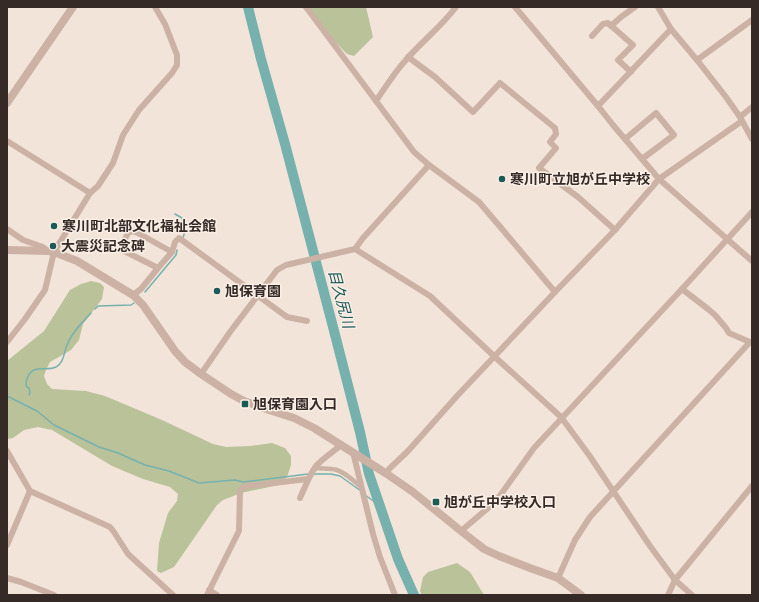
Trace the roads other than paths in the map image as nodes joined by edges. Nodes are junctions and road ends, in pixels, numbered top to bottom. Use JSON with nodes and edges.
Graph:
{"nodes":[{"id":1,"x":73,"y":7,"type":"edge"},
{"id":2,"x":155,"y":7,"type":"edge"},
{"id":3,"x":306,"y":7,"type":"edge"},
{"id":4,"x":456,"y":7,"type":"edge"},
{"id":5,"x":515,"y":7,"type":"edge"},
{"id":6,"x":635,"y":7,"type":"edge"},
{"id":7,"x":658,"y":7,"type":"edge"},
{"id":8,"x":752,"y":20,"type":"edge"},
{"id":9,"x":611,"y":26,"type":"junction"},
{"id":10,"x":671,"y":29,"type":"junction"},
{"id":11,"x":592,"y":36,"type":"dead end"},
{"id":12,"x":408,"y":57,"type":"junction"},
{"id":13,"x":697,"y":60,"type":"junction"},
{"id":14,"x":631,"y":72,"type":"junction"},
{"id":15,"x":376,"y":101,"type":"junction"},
{"id":16,"x":7,"y":103,"type":"edge"},
{"id":17,"x":598,"y":106,"type":"junction"},
{"id":18,"x":752,"y":107,"type":"edge"},
{"id":19,"x":741,"y":119,"type":"junction"},
{"id":20,"x":625,"y":139,"type":"junction"},
{"id":21,"x":752,"y":139,"type":"edge"},
{"id":22,"x":7,"y":141,"type":"edge"},
{"id":23,"x":642,"y":159,"type":"junction"},
{"id":24,"x":429,"y":165,"type":"junction"},
{"id":25,"x":659,"y":179,"type":"junction"},
{"id":26,"x":90,"y":193,"type":"junction"},
{"id":27,"x":752,"y":212,"type":"edge"},
{"id":28,"x":7,"y":229,"type":"edge"},
{"id":29,"x":615,"y":230,"type":"junction"},
{"id":30,"x":727,"y":239,"type":"junction"},
{"id":31,"x":355,"y":249,"type":"junction"},
{"id":32,"x":7,"y":250,"type":"edge"},
{"id":33,"x":51,"y":251,"type":"junction"},
{"id":34,"x":172,"y":252,"type":"junction"},
{"id":35,"x":752,"y":261,"type":"edge"},
{"id":36,"x":158,"y":268,"type":"junction"},
{"id":37,"x":682,"y":289,"type":"junction"},
{"id":38,"x":555,"y":292,"type":"junction"},
{"id":39,"x":133,"y":295,"type":"junction"},
{"id":40,"x":257,"y":295,"type":"junction"},
{"id":41,"x":306,"y":321,"type":"dead end"},
{"id":42,"x":7,"y":342,"type":"edge"},
{"id":43,"x":751,"y":343,"type":"edge"},
{"id":44,"x":494,"y":357,"type":"junction"},
{"id":45,"x":201,"y":374,"type":"junction"},
{"id":46,"x":562,"y":417,"type":"junction"},
{"id":47,"x":341,"y":445,"type":"junction"},
{"id":48,"x":7,"y":451,"type":"edge"},
{"id":49,"x":354,"y":453,"type":"junction"},
{"id":50,"x":315,"y":468,"type":"junction"},
{"id":51,"x":385,"y":473,"type":"junction"},
{"id":52,"x":308,"y":479,"type":"junction"},
{"id":53,"x":752,"y":486,"type":"edge"},
{"id":54,"x":361,"y":487,"type":"junction"},
{"id":55,"x":30,"y":491,"type":"junction"},
{"id":56,"x":614,"y":492,"type":"junction"},
{"id":57,"x":300,"y":498,"type":"dead end"},
{"id":58,"x":460,"y":531,"type":"junction"},
{"id":59,"x":7,"y":545,"type":"edge"},
{"id":60,"x":7,"y":578,"type":"edge"},
{"id":61,"x":558,"y":578,"type":"junction"},
{"id":62,"x":675,"y":580,"type":"junction"},
{"id":63,"x":208,"y":593,"type":"edge"},
{"id":64,"x":54,"y":595,"type":"edge"},
{"id":65,"x":174,"y":595,"type":"edge"},
{"id":66,"x":217,"y":595,"type":"edge"},
{"id":67,"x":395,"y":595,"type":"edge"},
{"id":68,"x":581,"y":595,"type":"edge"},
{"id":69,"x":668,"y":595,"type":"edge"},
{"id":70,"x":692,"y":595,"type":"edge"}],
"edges":[{"from":1,"to":16,"type":"street"},
{"from":2,"to":26,"type":"street"},
{"from":3,"to":15,"type":"street"},
{"from":4,"to":12,"type":"street"},
{"from":5,"to":17,"type":"street"},
{"from":6,"to":9,"type":"street"},
{"from":7,"to":10,"type":"street"},
{"from":8,"to":13,"type":"street"},
{"from":9,"to":11,"type":"street"},
{"from":9,"to":14,"type":"street"},
{"from":10,"to":13,"type":"street"},
{"from":10,"to":14,"type":"street"},
{"from":12,"to":15,"type":"street"},
{"from":12,"to":29,"type":"street"},
{"from":13,"to":19,"type":"street"},
{"from":14,"to":17,"type":"street"},
{"from":15,"to":24,"type":"street"},
{"from":17,"to":20,"type":"street"},
{"from":18,"to":19,"type":"street"},
{"from":19,"to":21,"type":"street"},
{"from":19,"to":25,"type":"street"},
{"from":20,"to":23,"type":"street"},
{"from":20,"to":23,"type":"street"},
{"from":22,"to":26,"type":"street"},
{"from":23,"to":25,"type":"street"},
{"from":24,"to":31,"type":"street"},
{"from":24,"to":38,"type":"street"},
{"from":25,"to":29,"type":"street"},
{"from":25,"to":30,"type":"street"},
{"from":26,"to":33,"type":"street"},
{"from":27,"to":30,"type":"street"},
{"from":28,"to":33,"type":"street"},
{"from":29,"to":38,"type":"street"},
{"from":30,"to":35,"type":"street"},
{"from":30,"to":37,"type":"street"},
{"from":31,"to":40,"type":"street"},
{"from":31,"to":44,"type":"street"},
{"from":32,"to":33,"type":"street"},
{"from":33,"to":39,"type":"street"},
{"from":33,"to":42,"type":"street"},
{"from":34,"to":36,"type":"street"},
{"from":34,"to":36,"type":"street"},
{"from":34,"to":40,"type":"street"},
{"from":36,"to":39,"type":"street"},
{"from":37,"to":43,"type":"street"},
{"from":37,"to":46,"type":"street"},
{"from":38,"to":44,"type":"street"},
{"from":39,"to":45,"type":"street"},
{"from":40,"to":41,"type":"street"},
{"from":40,"to":45,"type":"street"},
{"from":43,"to":56,"type":"street"},
{"from":44,"to":46,"type":"street"},
{"from":44,"to":51,"type":"street"},
{"from":45,"to":47,"type":"street"},
{"from":46,"to":56,"type":"street"},
{"from":46,"to":58,"type":"street"},
{"from":47,"to":49,"type":"street"},
{"from":47,"to":50,"type":"street"},
{"from":48,"to":55,"type":"street"},
{"from":49,"to":51,"type":"street"},
{"from":49,"to":54,"type":"street"},
{"from":50,"to":52,"type":"street"},
{"from":50,"to":54,"type":"street"},
{"from":51,"to":58,"type":"street"},
{"from":52,"to":57,"type":"street"},
{"from":52,"to":63,"type":"street"},
{"from":53,"to":62,"type":"street"},
{"from":54,"to":67,"type":"street"},
{"from":55,"to":59,"type":"street"},
{"from":55,"to":65,"type":"street"},
{"from":56,"to":61,"type":"street"},
{"from":56,"to":62,"type":"street"},
{"from":58,"to":61,"type":"street"},
{"from":60,"to":64,"type":"street"},
{"from":61,"to":68,"type":"street"},
{"from":62,"to":69,"type":"street"},
{"from":62,"to":70,"type":"street"},
{"from":63,"to":66,"type":"street"}]}
